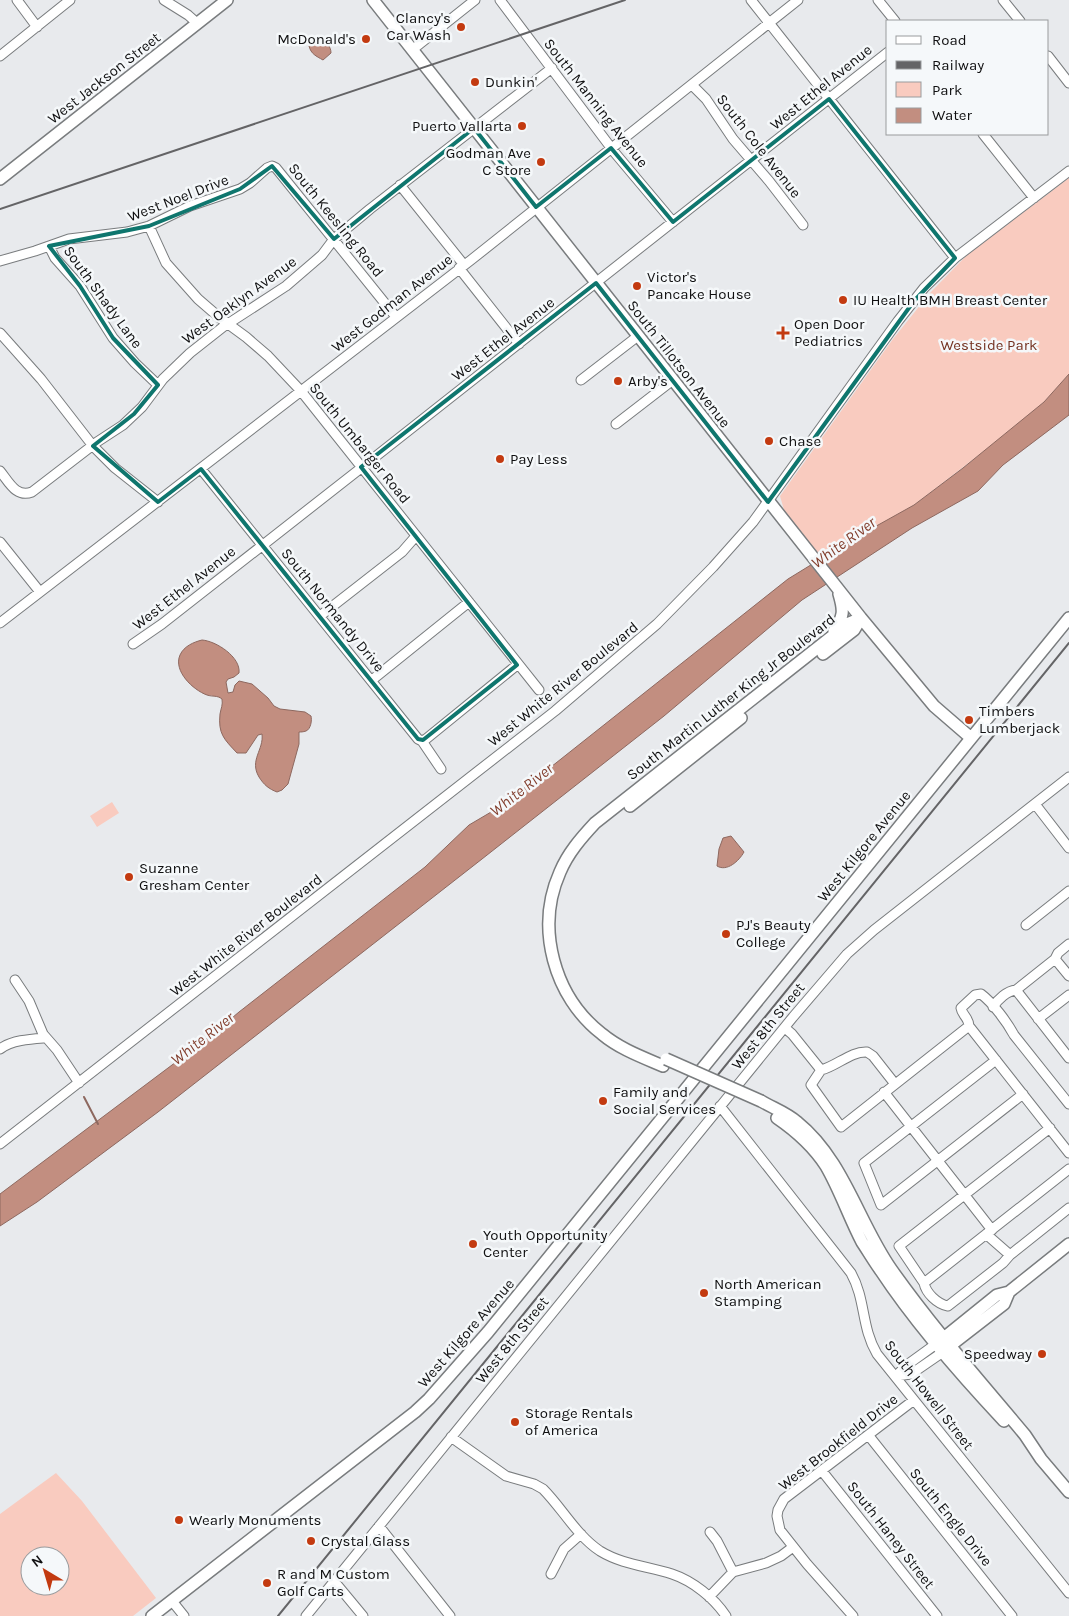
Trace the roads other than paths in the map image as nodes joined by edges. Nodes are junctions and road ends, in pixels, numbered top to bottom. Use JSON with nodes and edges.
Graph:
{"nodes":[{"id":1,"x":17,"y":0,"type":"edge"},
{"id":2,"x":70,"y":0,"type":"edge"},
{"id":3,"x":164,"y":0,"type":"edge"},
{"id":4,"x":227,"y":0,"type":"edge"},
{"id":5,"x":373,"y":0,"type":"edge"},
{"id":6,"x":476,"y":0,"type":"edge"},
{"id":7,"x":500,"y":0,"type":"edge"},
{"id":8,"x":752,"y":0,"type":"edge"},
{"id":9,"x":798,"y":0,"type":"edge"},
{"id":10,"x":878,"y":0,"type":"edge"},
{"id":11,"x":1003,"y":0,"type":"edge"},
{"id":12,"x":894,"y":20,"type":"edge"},
{"id":13,"x":1019,"y":20,"type":"edge"},
{"id":14,"x":197,"y":23,"type":"junction"},
{"id":15,"x":769,"y":23,"type":"junction"},
{"id":16,"x":37,"y":27,"type":"junction"},
{"id":17,"x":412,"y":50,"type":"junction"},
{"id":18,"x":886,"y":54,"type":"edge"},
{"id":19,"x":0,"y":56,"type":"edge"},
{"id":20,"x":1049,"y":57,"type":"edge"},
{"id":21,"x":552,"y":68,"type":"junction"},
{"id":22,"x":1069,"y":83,"type":"edge"},
{"id":23,"x":692,"y":85,"type":"junction"},
{"id":24,"x":829,"y":99,"type":"junction"},
{"id":25,"x":474,"y":128,"type":"junction"},
{"id":26,"x":984,"y":135,"type":"edge"},
{"id":27,"x":611,"y":148,"type":"junction"},
{"id":28,"x":751,"y":160,"type":"junction"},
{"id":29,"x":272,"y":166,"type":"joint"},
{"id":30,"x":1069,"y":171,"type":"edge"},
{"id":31,"x":0,"y":179,"type":"edge"},
{"id":32,"x":400,"y":185,"type":"junction"},
{"id":33,"x":1034,"y":198,"type":"junction"},
{"id":34,"x":536,"y":207,"type":"junction"},
{"id":35,"x":673,"y":222,"type":"junction"},
{"id":36,"x":803,"y":225,"type":"dead end"},
{"id":37,"x":149,"y":226,"type":"junction"},
{"id":38,"x":334,"y":239,"type":"junction"},
{"id":39,"x":49,"y":246,"type":"junction"},
{"id":40,"x":955,"y":258,"type":"junction"},
{"id":41,"x":0,"y":261,"type":"edge"},
{"id":42,"x":462,"y":267,"type":"junction"},
{"id":43,"x":596,"y":283,"type":"junction"},
{"id":44,"x":396,"y":317,"type":"junction"},
{"id":45,"x":228,"y":324,"type":"junction"},
{"id":46,"x":0,"y":333,"type":"edge"},
{"id":47,"x":638,"y":336,"type":"junction"},
{"id":48,"x":519,"y":344,"type":"junction"},
{"id":49,"x":581,"y":380,"type":"dead end"},
{"id":50,"x":673,"y":380,"type":"junction"},
{"id":51,"x":158,"y":385,"type":"junction"},
{"id":52,"x":301,"y":391,"type":"junction"},
{"id":53,"x":616,"y":424,"type":"dead end"},
{"id":54,"x":93,"y":446,"type":"junction"},
{"id":55,"x":362,"y":468,"type":"junction"},
{"id":56,"x":201,"y":469,"type":"junction"},
{"id":57,"x":0,"y":471,"type":"edge"},
{"id":58,"x":158,"y":502,"type":"junction"},
{"id":59,"x":768,"y":502,"type":"junction"},
{"id":60,"x":416,"y":536,"type":"junction"},
{"id":61,"x":0,"y":542,"type":"edge"},
{"id":62,"x":262,"y":544,"type":"junction"},
{"id":63,"x":40,"y":592,"type":"junction"},
{"id":64,"x":843,"y":600,"type":"junction"},
{"id":65,"x":469,"y":602,"type":"junction"},
{"id":66,"x":320,"y":616,"type":"junction"},
{"id":67,"x":861,"y":618,"type":"junction"},
{"id":68,"x":1069,"y":618,"type":"edge"},
{"id":69,"x":0,"y":624,"type":"edge"},
{"id":70,"x":828,"y":641,"type":"junction"},
{"id":71,"x":133,"y":644,"type":"dead end"},
{"id":72,"x":518,"y":665,"type":"junction"},
{"id":73,"x":372,"y":680,"type":"junction"},
{"id":74,"x":539,"y":690,"type":"dead end"},
{"id":75,"x":972,"y":738,"type":"junction"},
{"id":76,"x":422,"y":741,"type":"junction"},
{"id":77,"x":441,"y":769,"type":"dead end"},
{"id":78,"x":1069,"y":778,"type":"edge"},
{"id":79,"x":1035,"y":804,"type":"junction"},
{"id":80,"x":1069,"y":848,"type":"edge"},
{"id":81,"x":1069,"y":891,"type":"edge"},
{"id":82,"x":1026,"y":925,"type":"dead end"},
{"id":83,"x":1069,"y":944,"type":"edge"},
{"id":84,"x":1055,"y":959,"type":"junction"},
{"id":85,"x":1069,"y":976,"type":"edge"},
{"id":86,"x":15,"y":980,"type":"dead end"},
{"id":87,"x":1016,"y":990,"type":"junction"},
{"id":88,"x":1069,"y":995,"type":"edge"},
{"id":89,"x":993,"y":1007,"type":"junction"},
{"id":90,"x":1038,"y":1019,"type":"junction"},
{"id":91,"x":969,"y":1026,"type":"junction"},
{"id":92,"x":785,"y":1028,"type":"junction"},
{"id":93,"x":1012,"y":1029,"type":"junction"},
{"id":94,"x":45,"y":1038,"type":"junction"},
{"id":95,"x":1069,"y":1042,"type":"edge"},
{"id":96,"x":1061,"y":1048,"type":"junction"},
{"id":97,"x":0,"y":1049,"type":"edge"},
{"id":98,"x":1069,"y":1058,"type":"edge"},
{"id":99,"x":996,"y":1060,"type":"junction"},
{"id":100,"x":664,"y":1062,"type":"junction"},
{"id":101,"x":821,"y":1070,"type":"junction"},
{"id":102,"x":79,"y":1083,"type":"junction"},
{"id":103,"x":895,"y":1084,"type":"junction"},
{"id":104,"x":884,"y":1092,"type":"junction"},
{"id":105,"x":1023,"y":1094,"type":"junction"},
{"id":106,"x":1069,"y":1098,"type":"edge"},
{"id":107,"x":1069,"y":1104,"type":"edge"},
{"id":108,"x":720,"y":1106,"type":"junction"},
{"id":109,"x":911,"y":1126,"type":"junction"},
{"id":110,"x":1050,"y":1128,"type":"junction"},
{"id":111,"x":0,"y":1144,"type":"edge"},
{"id":112,"x":1069,"y":1153,"type":"edge"},
{"id":113,"x":938,"y":1161,"type":"junction"},
{"id":114,"x":1069,"y":1169,"type":"edge"},
{"id":115,"x":965,"y":1195,"type":"junction"},
{"id":116,"x":1069,"y":1208,"type":"edge"},
{"id":117,"x":989,"y":1232,"type":"junction"},
{"id":118,"x":1069,"y":1244,"type":"edge"},
{"id":119,"x":1010,"y":1255,"type":"junction"},
{"id":120,"x":924,"y":1283,"type":"junction"},
{"id":121,"x":944,"y":1345,"type":"junction"},
{"id":122,"x":896,"y":1376,"type":"junction"},
{"id":123,"x":914,"y":1400,"type":"junction"},
{"id":124,"x":869,"y":1436,"type":"junction"},
{"id":125,"x":451,"y":1437,"type":"junction"},
{"id":126,"x":822,"y":1471,"type":"junction"},
{"id":127,"x":1069,"y":1492,"type":"edge"},
{"id":128,"x":379,"y":1526,"type":"junction"},
{"id":129,"x":710,"y":1532,"type":"dead end"},
{"id":130,"x":582,"y":1534,"type":"junction"},
{"id":131,"x":793,"y":1547,"type":"junction"},
{"id":132,"x":733,"y":1572,"type":"junction"},
{"id":133,"x":551,"y":1574,"type":"dead end"},
{"id":134,"x":334,"y":1581,"type":"junction"},
{"id":135,"x":1069,"y":1593,"type":"edge"},
{"id":136,"x":709,"y":1597,"type":"junction"},
{"id":137,"x":172,"y":1601,"type":"junction"},
{"id":138,"x":152,"y":1616,"type":"edge"},
{"id":139,"x":184,"y":1616,"type":"edge"},
{"id":140,"x":306,"y":1616,"type":"edge"},
{"id":141,"x":363,"y":1616,"type":"edge"},
{"id":142,"x":450,"y":1616,"type":"edge"},
{"id":143,"x":726,"y":1616,"type":"edge"},
{"id":144,"x":853,"y":1616,"type":"edge"},
{"id":145,"x":937,"y":1616,"type":"edge"},
{"id":146,"x":1012,"y":1616,"type":"edge"}],
"edges":[{"from":1,"to":16,"type":"street"},
{"from":2,"to":16,"type":"street"},
{"from":3,"to":14,"type":"street"},
{"from":4,"to":14,"type":"main road","name":"West Jackson Street"},
{"from":5,"to":17,"type":"main road","name":"South Tillotson Avenue"},
{"from":6,"to":17,"type":"street"},
{"from":7,"to":21,"type":"street","name":"South Manning Avenue"},
{"from":8,"to":15,"type":"street"},
{"from":9,"to":15,"type":"street","name":"West Godman Avenue"},
{"from":10,"to":12,"type":"street"},
{"from":11,"to":13,"type":"street"},
{"from":14,"to":31,"type":"main road","name":"West Jackson Street"},
{"from":15,"to":23,"type":"street","name":"West Godman Avenue"},
{"from":15,"to":24,"type":"street"},
{"from":16,"to":19,"type":"street"},
{"from":17,"to":25,"type":"main road","name":"South Tillotson Avenue"},
{"from":18,"to":24,"type":"street","name":"West Ethel Avenue"},
{"from":20,"to":22,"type":"street"},
{"from":21,"to":25,"type":"street","name":"West Oaklyn Avenue"},
{"from":21,"to":27,"type":"street","name":"South Manning Avenue"},
{"from":23,"to":27,"type":"street","name":"West Godman Avenue"},
{"from":23,"to":28,"type":"street","name":"South Cole Avenue"},
{"from":24,"to":28,"type":"street","name":"West Ethel Avenue"},
{"from":24,"to":40,"type":"street"},
{"from":25,"to":32,"type":"street","name":"West Oaklyn Avenue"},
{"from":25,"to":34,"type":"main road","name":"South Tillotson Avenue"},
{"from":26,"to":33,"type":"street"},
{"from":27,"to":34,"type":"street","name":"West Godman Avenue"},
{"from":27,"to":35,"type":"street","name":"South Manning Avenue"},
{"from":28,"to":35,"type":"street","name":"West Ethel Avenue"},
{"from":28,"to":36,"type":"street","name":"South Cole Avenue"},
{"from":29,"to":37,"type":"street","name":"West Noel Drive"},
{"from":29,"to":38,"type":"street","name":"South Keesling Road"},
{"from":30,"to":33,"type":"street","name":"West White River Boulevard"},
{"from":32,"to":38,"type":"street","name":"West Oaklyn Avenue"},
{"from":32,"to":42,"type":"street"},
{"from":33,"to":40,"type":"street","name":"West White River Boulevard"},
{"from":34,"to":42,"type":"street","name":"West Godman Avenue"},
{"from":34,"to":43,"type":"main road","name":"South Tillotson Avenue"},
{"from":35,"to":43,"type":"street","name":"West Ethel Avenue"},
{"from":37,"to":39,"type":"street","name":"West Noel Drive"},
{"from":37,"to":45,"type":"street","name":"South Umbarger Road"},
{"from":38,"to":44,"type":"street","name":"South Keesling Road"},
{"from":38,"to":45,"type":"street","name":"West Oaklyn Avenue"},
{"from":39,"to":41,"type":"street","name":"West Noel Drive"},
{"from":39,"to":51,"type":"street","name":"South Shady Lane"},
{"from":40,"to":59,"type":"street","name":"West White River Boulevard"},
{"from":42,"to":44,"type":"street","name":"West Godman Avenue"},
{"from":42,"to":48,"type":"street"},
{"from":43,"to":47,"type":"main road","name":"South Tillotson Avenue"},
{"from":43,"to":48,"type":"street","name":"West Ethel Avenue"},
{"from":44,"to":52,"type":"street","name":"West Godman Avenue"},
{"from":45,"to":51,"type":"street","name":"West Oaklyn Avenue"},
{"from":45,"to":52,"type":"street","name":"South Umbarger Road"},
{"from":46,"to":54,"type":"street"},
{"from":47,"to":49,"type":"street"},
{"from":47,"to":50,"type":"main road","name":"South Tillotson Avenue"},
{"from":48,"to":55,"type":"street","name":"West Ethel Avenue"},
{"from":50,"to":53,"type":"street"},
{"from":50,"to":59,"type":"main road","name":"South Tillotson Avenue"},
{"from":51,"to":54,"type":"street","name":"West Oaklyn Avenue"},
{"from":52,"to":55,"type":"street","name":"South Umbarger Road"},
{"from":52,"to":56,"type":"street","name":"West Godman Avenue"},
{"from":54,"to":57,"type":"street","name":"West Oaklyn Avenue"},
{"from":54,"to":58,"type":"street"},
{"from":55,"to":60,"type":"street","name":"South Umbarger Road"},
{"from":55,"to":62,"type":"street","name":"West Ethel Avenue"},
{"from":56,"to":58,"type":"street","name":"West Godman Avenue"},
{"from":56,"to":62,"type":"street","name":"South Normandy Drive"},
{"from":58,"to":63,"type":"street","name":"West Godman Avenue"},
{"from":59,"to":64,"type":"main road","name":"South Tillotson Avenue"},
{"from":59,"to":102,"type":"street","name":"West White River Boulevard"},
{"from":60,"to":65,"type":"street","name":"South Umbarger Road"},
{"from":60,"to":66,"type":"street"},
{"from":61,"to":63,"type":"street"},
{"from":62,"to":66,"type":"street","name":"South Normandy Drive"},
{"from":62,"to":71,"type":"street","name":"West Ethel Avenue"},
{"from":63,"to":69,"type":"street","name":"West Godman Avenue"},
{"from":64,"to":67,"type":"main road"},
{"from":64,"to":70,"type":"main road"},
{"from":65,"to":72,"type":"street","name":"South Umbarger Road"},
{"from":65,"to":73,"type":"street"},
{"from":66,"to":73,"type":"street","name":"South Normandy Drive"},
{"from":67,"to":70,"type":"main road","name":"South Martin Luther King Jr Boulevard"},
{"from":67,"to":75,"type":"main road"},
{"from":67,"to":100,"type":"main road","name":"South Martin Luther King Jr Boulevard"},
{"from":68,"to":75,"type":"main road","name":"West Kilgore Avenue"},
{"from":70,"to":100,"type":"main road","name":"South Martin Luther King Jr Boulevard"},
{"from":72,"to":74,"type":"street","name":"South Umbarger Road"},
{"from":72,"to":76,"type":"street"},
{"from":73,"to":76,"type":"street","name":"South Normandy Drive"},
{"from":75,"to":137,"type":"main road","name":"West Kilgore Avenue"},
{"from":76,"to":77,"type":"street","name":"South Normandy Drive"},
{"from":78,"to":79,"type":"street","name":"West 8th Street"},
{"from":79,"to":80,"type":"street"},
{"from":79,"to":92,"type":"street","name":"West 8th Street"},
{"from":81,"to":82,"type":"street"},
{"from":83,"to":84,"type":"street"},
{"from":84,"to":85,"type":"street"},
{"from":84,"to":87,"type":"street"},
{"from":86,"to":94,"type":"street"},
{"from":87,"to":89,"type":"street"},
{"from":87,"to":90,"type":"street"},
{"from":88,"to":90,"type":"street"},
{"from":89,"to":91,"type":"street"},
{"from":89,"to":93,"type":"street"},
{"from":90,"to":96,"type":"street"},
{"from":91,"to":99,"type":"street"},
{"from":91,"to":103,"type":"street"},
{"from":92,"to":101,"type":"street"},
{"from":92,"to":108,"type":"street","name":"West 8th Street"},
{"from":93,"to":106,"type":"street"},
{"from":93,"to":107,"type":"street"},
{"from":94,"to":97,"type":"street"},
{"from":94,"to":102,"type":"street"},
{"from":95,"to":96,"type":"street"},
{"from":96,"to":98,"type":"street"},
{"from":99,"to":105,"type":"street"},
{"from":99,"to":109,"type":"street"},
{"from":100,"to":121,"type":"main road","name":"South Martin Luther King Jr Boulevard"},
{"from":101,"to":103,"type":"street"},
{"from":101,"to":104,"type":"street"},
{"from":102,"to":111,"type":"street","name":"West White River Boulevard"},
{"from":103,"to":104,"type":"street"},
{"from":104,"to":109,"type":"street"},
{"from":105,"to":110,"type":"street"},
{"from":105,"to":113,"type":"street"},
{"from":108,"to":122,"type":"street","name":"South Howell Street"},
{"from":108,"to":125,"type":"street","name":"West 8th Street"},
{"from":109,"to":113,"type":"street"},
{"from":109,"to":113,"type":"street"},
{"from":110,"to":112,"type":"street"},
{"from":110,"to":115,"type":"street"},
{"from":113,"to":115,"type":"street"},
{"from":114,"to":117,"type":"street"},
{"from":115,"to":117,"type":"street"},
{"from":115,"to":120,"type":"street"},
{"from":116,"to":119,"type":"street"},
{"from":117,"to":119,"type":"street"},
{"from":117,"to":120,"type":"street"},
{"from":118,"to":121,"type":"main road"},
{"from":119,"to":120,"type":"street"},
{"from":121,"to":122,"type":"street"},
{"from":121,"to":127,"type":"main road"},
{"from":122,"to":123,"type":"street","name":"South Howell Street"},
{"from":123,"to":124,"type":"street","name":"West Brookfield Drive"},
{"from":123,"to":135,"type":"street","name":"South Howell Street"},
{"from":124,"to":126,"type":"street","name":"West Brookfield Drive"},
{"from":124,"to":146,"type":"street","name":"South Engle Drive"},
{"from":125,"to":128,"type":"street","name":"West 8th Street"},
{"from":125,"to":130,"type":"street"},
{"from":126,"to":131,"type":"street","name":"West Brookfield Drive"},
{"from":126,"to":145,"type":"street","name":"South Haney Street"},
{"from":128,"to":134,"type":"street","name":"West 8th Street"},
{"from":128,"to":142,"type":"street"},
{"from":129,"to":132,"type":"street"},
{"from":130,"to":133,"type":"street"},
{"from":130,"to":136,"type":"street"},
{"from":131,"to":132,"type":"street"},
{"from":131,"to":144,"type":"street"},
{"from":132,"to":136,"type":"street"},
{"from":134,"to":140,"type":"street","name":"West 8th Street"},
{"from":134,"to":141,"type":"street"},
{"from":136,"to":143,"type":"street"},
{"from":137,"to":138,"type":"main road","name":"West Kilgore Avenue"},
{"from":137,"to":139,"type":"street"}]}
